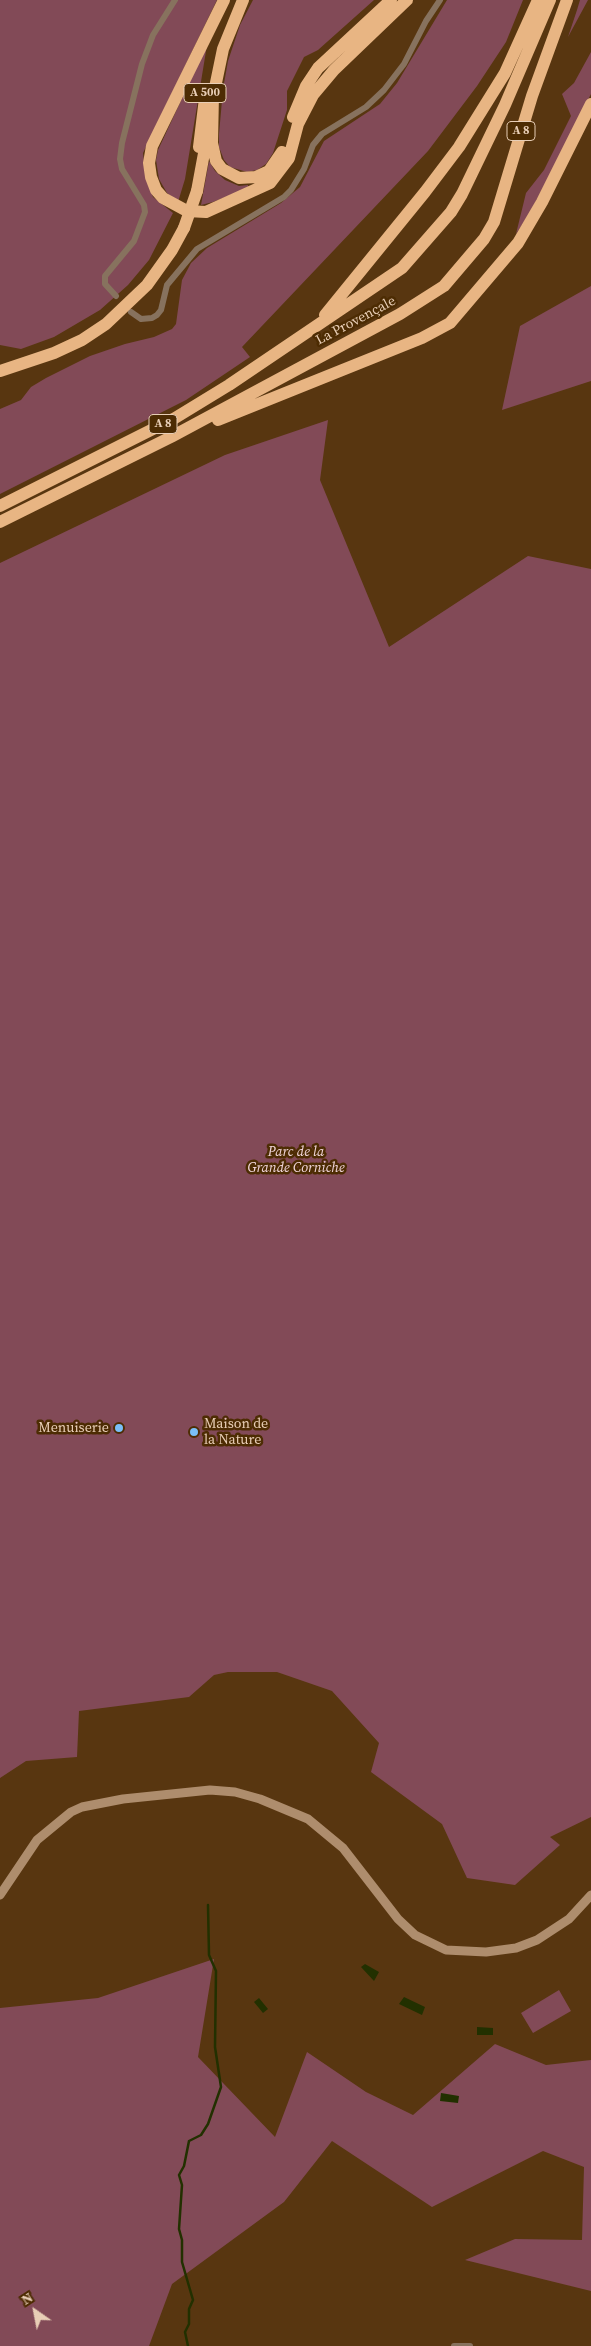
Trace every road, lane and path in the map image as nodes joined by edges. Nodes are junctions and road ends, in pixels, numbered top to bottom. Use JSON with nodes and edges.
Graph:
{"nodes":[{"id":1,"x":176,"y":0,"type":"edge"},
{"id":2,"x":224,"y":0,"type":"edge"},
{"id":3,"x":234,"y":0,"type":"edge"},
{"id":4,"x":243,"y":0,"type":"edge"},
{"id":5,"x":391,"y":0,"type":"edge"},
{"id":6,"x":408,"y":0,"type":"edge"},
{"id":7,"x":440,"y":0,"type":"edge"},
{"id":8,"x":538,"y":0,"type":"edge"},
{"id":9,"x":550,"y":0,"type":"edge"},
{"id":10,"x":567,"y":0,"type":"edge"},
{"id":11,"x":213,"y":95,"type":"junction"},
{"id":12,"x":591,"y":104,"type":"edge"},
{"id":13,"x":194,"y":190,"type":"junction"},
{"id":14,"x":180,"y":227,"type":"junction"},
{"id":15,"x":116,"y":296,"type":"dead end"},
{"id":16,"x":131,"y":312,"type":"dead end"},
{"id":17,"x":317,"y":326,"type":"junction"},
{"id":18,"x":0,"y":362,"type":"edge"},
{"id":19,"x":0,"y":370,"type":"edge"},
{"id":20,"x":171,"y":437,"type":"junction"},
{"id":21,"x":0,"y":506,"type":"edge"},
{"id":22,"x":0,"y":522,"type":"edge"},
{"id":23,"x":591,"y":1895,"type":"edge"},
{"id":24,"x":0,"y":1896,"type":"edge"},
{"id":25,"x":454,"y":2346,"type":"edge"},
{"id":26,"x":470,"y":2346,"type":"edge"}],
"edges":[{"from":1,"to":15,"type":"street"},
{"from":2,"to":6,"type":"highway"},
{"from":3,"to":13,"type":"highway","number":"A 500"},
{"from":4,"to":11,"type":"highway","number":"A 500"},
{"from":5,"to":11,"type":"highway"},
{"from":7,"to":16,"type":"street"},
{"from":8,"to":17,"type":"highway"},
{"from":9,"to":17,"type":"highway","name":"La Provençale","number":"A 8"},
{"from":10,"to":20,"type":"highway","name":"La Provençale","number":"A 8"},
{"from":11,"to":13,"type":"highway","number":"A 500"},
{"from":12,"to":20,"type":"highway"},
{"from":13,"to":14,"type":"highway","number":"A 500","bridge":true},
{"from":14,"to":18,"type":"highway","number":"A 500"},
{"from":14,"to":19,"type":"highway","number":"A 500"},
{"from":17,"to":21,"type":"highway","name":"La Provençale","number":"A 8"},
{"from":20,"to":22,"type":"highway","name":"La Provençale","number":"A 8"},
{"from":23,"to":24,"type":"main road"},
{"from":25,"to":26,"type":"street"}]}
